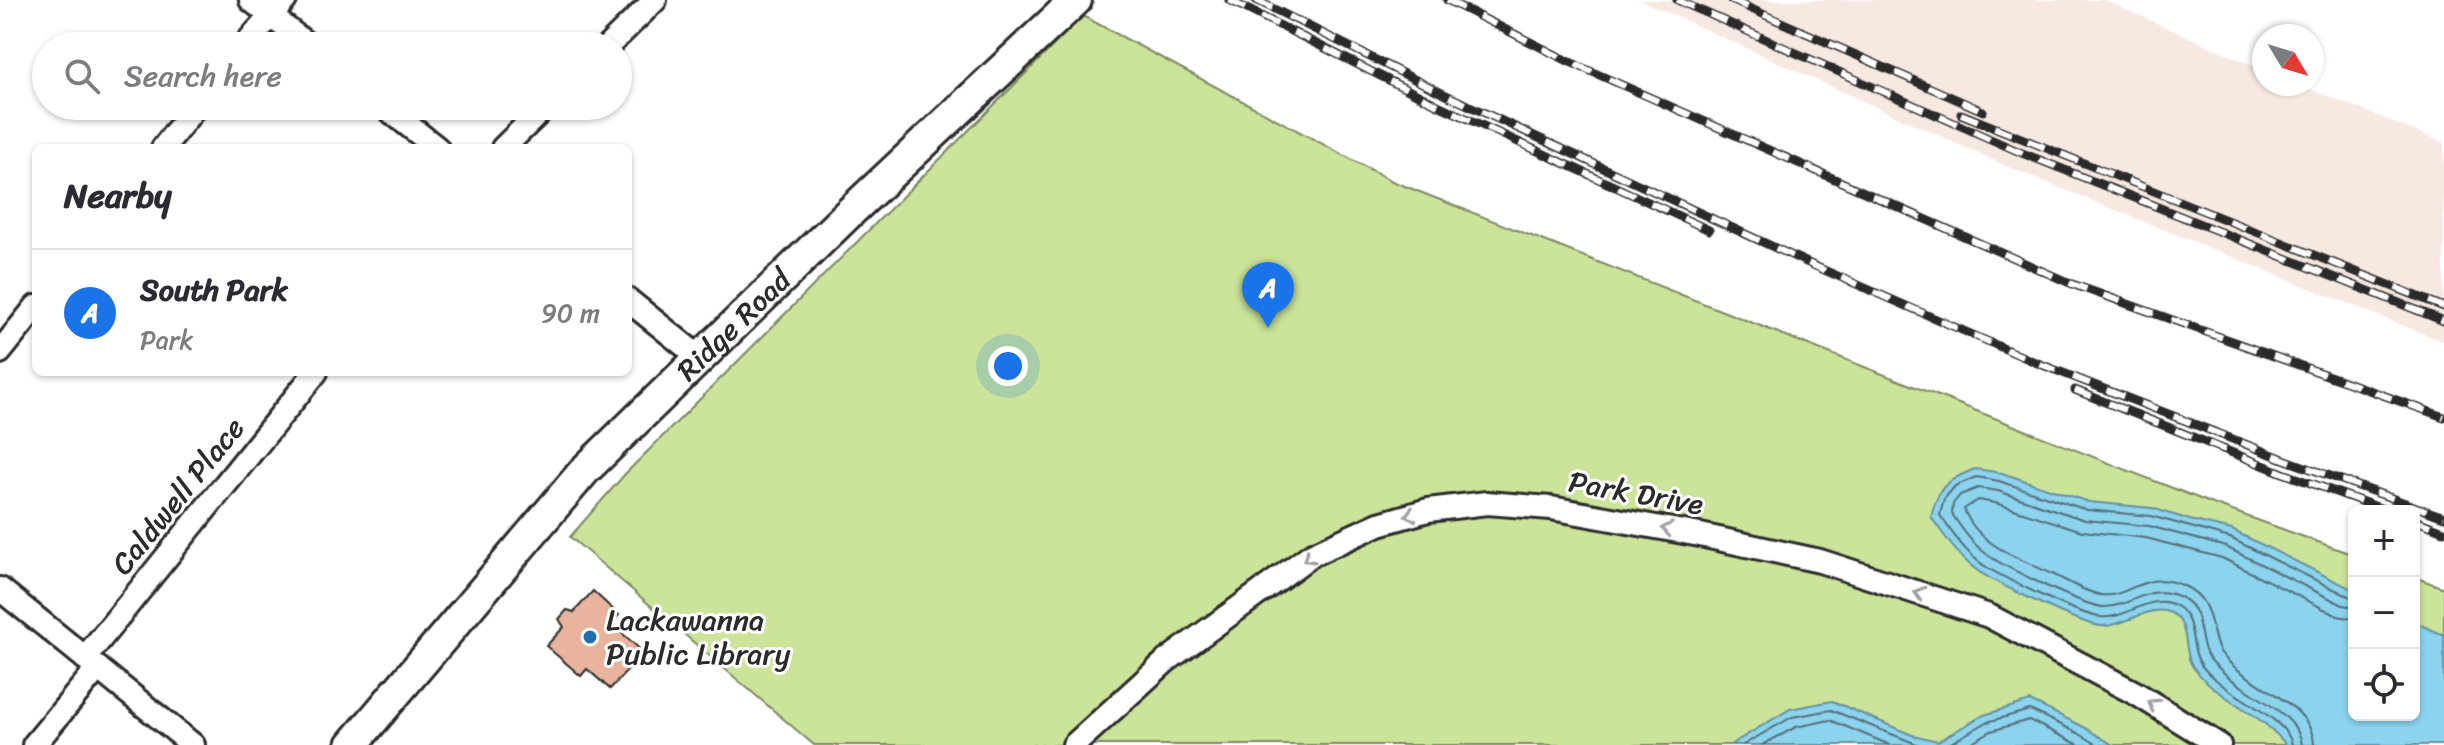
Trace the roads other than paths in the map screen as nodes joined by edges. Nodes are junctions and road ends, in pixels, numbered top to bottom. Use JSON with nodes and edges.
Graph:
{"nodes":[{"id":1,"x":251,"y":0,"type":"edge"},
{"id":2,"x":655,"y":0,"type":"edge"},
{"id":3,"x":1076,"y":0,"type":"edge"},
{"id":4,"x":277,"y":7,"type":"edge"},
{"id":5,"x":256,"y":32,"type":"edge"},
{"id":6,"x":298,"y":32,"type":"edge"},
{"id":7,"x":622,"y":32,"type":"edge"},
{"id":8,"x":185,"y":120,"type":"edge"},
{"id":9,"x":402,"y":120,"type":"edge"},
{"id":10,"x":532,"y":120,"type":"edge"},
{"id":11,"x":166,"y":144,"type":"edge"},
{"id":12,"x":432,"y":144,"type":"edge"},
{"id":13,"x":507,"y":144,"type":"edge"},
{"id":14,"x":632,"y":303,"type":"edge"},
{"id":15,"x":32,"y":312,"type":"edge"},
{"id":16,"x":0,"y":352,"type":"edge"},
{"id":17,"x":700,"y":358,"type":"junction"},
{"id":18,"x":313,"y":376,"type":"edge"},
{"id":19,"x":0,"y":589,"type":"edge"},
{"id":20,"x":92,"y":663,"type":"junction"},
{"id":21,"x":34,"y":745,"type":"edge"},
{"id":22,"x":193,"y":745,"type":"edge"},
{"id":23,"x":352,"y":745,"type":"edge"},
{"id":24,"x":1074,"y":745,"type":"edge"},
{"id":25,"x":2219,"y":745,"type":"edge"}],
"edges":[{"from":1,"to":4,"type":"street"},
{"from":2,"to":7,"type":"street"},
{"from":3,"to":17,"type":"main road","name":"Ridge Road"},
{"from":4,"to":5,"type":"street"},
{"from":4,"to":6,"type":"street"},
{"from":8,"to":11,"type":"street"},
{"from":9,"to":12,"type":"street"},
{"from":10,"to":13,"type":"street"},
{"from":14,"to":17,"type":"street"},
{"from":15,"to":16,"type":"street"},
{"from":17,"to":23,"type":"main road","name":"Ridge Road"},
{"from":18,"to":20,"type":"street","name":"Caldwell Place"},
{"from":19,"to":20,"type":"street"},
{"from":20,"to":21,"type":"street","name":"Caldwell Place"},
{"from":20,"to":22,"type":"street"},
{"from":25,"to":24,"type":"street","name":"Park Drive","one_way":true}]}
